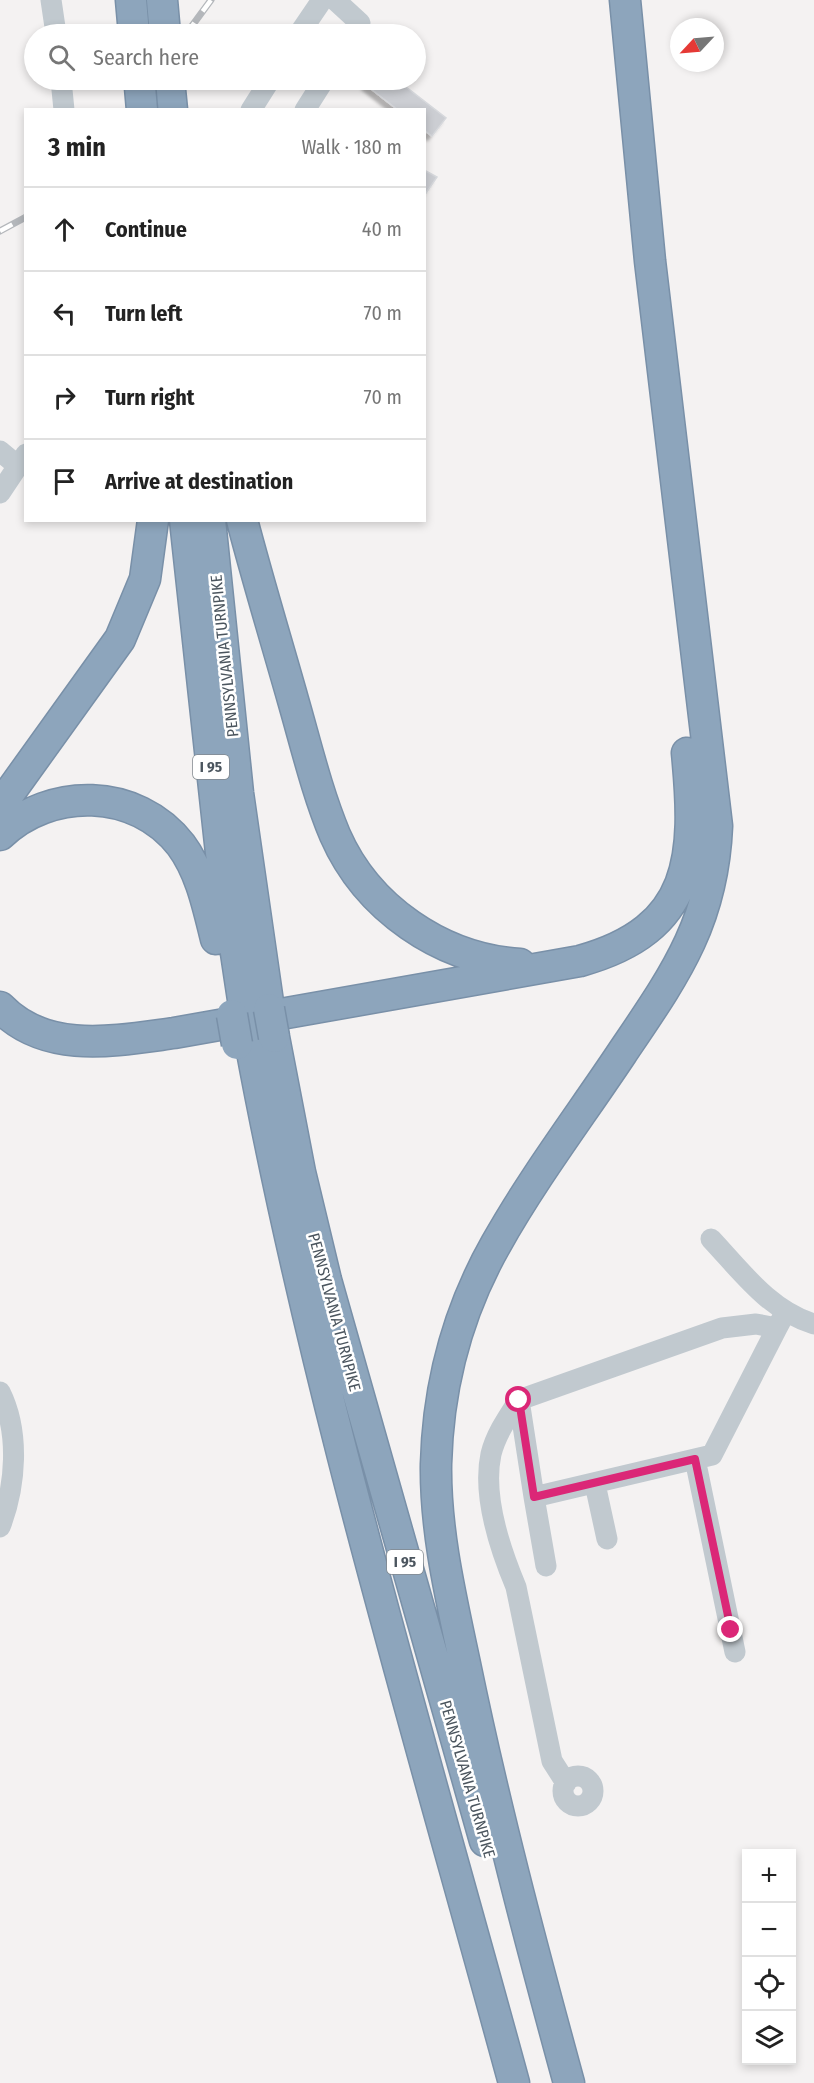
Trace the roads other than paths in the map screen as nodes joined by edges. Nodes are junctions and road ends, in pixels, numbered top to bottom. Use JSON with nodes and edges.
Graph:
{"nodes":[{"id":1,"x":51,"y":0,"type":"edge"},
{"id":2,"x":131,"y":0,"type":"edge"},
{"id":3,"x":162,"y":0,"type":"edge"},
{"id":4,"x":322,"y":0,"type":"edge"},
{"id":5,"x":335,"y":0,"type":"edge"},
{"id":6,"x":610,"y":0,"type":"edge"},
{"id":7,"x":625,"y":0,"type":"edge"},
{"id":8,"x":55,"y":24,"type":"edge"},
{"id":9,"x":133,"y":24,"type":"edge"},
{"id":10,"x":164,"y":24,"type":"edge"},
{"id":11,"x":306,"y":24,"type":"edge"},
{"id":12,"x":359,"y":24,"type":"edge"},
{"id":13,"x":62,"y":90,"type":"edge"},
{"id":14,"x":264,"y":90,"type":"edge"},
{"id":15,"x":318,"y":90,"type":"edge"},
{"id":16,"x":64,"y":108,"type":"edge"},
{"id":17,"x":252,"y":108,"type":"edge"},
{"id":18,"x":306,"y":108,"type":"edge"},
{"id":19,"x":0,"y":452,"type":"edge"},
{"id":20,"x":22,"y":460,"type":"edge"},
{"id":21,"x":0,"y":493,"type":"edge"},
{"id":22,"x":153,"y":522,"type":"edge"},
{"id":23,"x":185,"y":522,"type":"edge"},
{"id":24,"x":210,"y":522,"type":"edge"},
{"id":25,"x":243,"y":522,"type":"edge"},
{"id":26,"x":706,"y":752,"type":"junction"},
{"id":27,"x":0,"y":806,"type":"edge"},
{"id":28,"x":0,"y":835,"type":"edge"},
{"id":29,"x":553,"y":966,"type":"junction"},
{"id":30,"x":0,"y":1007,"type":"edge"},
{"id":31,"x":251,"y":1026,"type":"junction"},
{"id":32,"x":0,"y":1027,"type":"edge"},
{"id":33,"x":711,"y":1239,"type":"dead end"},
{"id":34,"x":781,"y":1319,"type":"junction"},
{"id":35,"x":814,"y":1324,"type":"edge"},
{"id":36,"x":0,"y":1392,"type":"edge"},
{"id":37,"x":519,"y":1400,"type":"junction"},
{"id":38,"x":695,"y":1459,"type":"junction"},
{"id":39,"x":595,"y":1484,"type":"junction"},
{"id":40,"x":534,"y":1497,"type":"junction"},
{"id":41,"x":0,"y":1527,"type":"edge"},
{"id":42,"x":607,"y":1539,"type":"dead end"},
{"id":43,"x":546,"y":1566,"type":"dead end"},
{"id":44,"x":735,"y":1652,"type":"dead end"},
{"id":45,"x":566,"y":1783,"type":"dead end"},
{"id":46,"x":514,"y":2083,"type":"edge"},
{"id":47,"x":555,"y":2083,"type":"edge"},
{"id":48,"x":569,"y":2083,"type":"edge"}],
"edges":[{"from":1,"to":8,"type":"street"},
{"from":2,"to":9,"type":"highway"},
{"from":3,"to":10,"type":"highway"},
{"from":4,"to":11,"type":"street"},
{"from":5,"to":12,"type":"street"},
{"from":6,"to":29,"type":"highway"},
{"from":7,"to":26,"type":"highway"},
{"from":13,"to":16,"type":"street"},
{"from":14,"to":17,"type":"street"},
{"from":15,"to":18,"type":"street"},
{"from":19,"to":20,"type":"street"},
{"from":20,"to":21,"type":"street"},
{"from":22,"to":27,"type":"highway"},
{"from":23,"to":31,"type":"highway","name":"PENNSYLVANIA TURNPIKE","number":"I 95"},
{"from":24,"to":31,"type":"highway","name":"PENNSYLVANIA TURNPIKE","number":"I 95"},
{"from":25,"to":29,"type":"highway"},
{"from":26,"to":32,"type":"highway"},
{"from":26,"to":48,"type":"highway"},
{"from":28,"to":31,"type":"highway"},
{"from":29,"to":30,"type":"highway"},
{"from":31,"to":46,"type":"highway","name":"PENNSYLVANIA TURNPIKE","number":"I 95"},
{"from":31,"to":47,"type":"highway","name":"PENNSYLVANIA TURNPIKE","number":"I 95"},
{"from":33,"to":34,"type":"street"},
{"from":34,"to":35,"type":"street"},
{"from":34,"to":37,"type":"street"},
{"from":34,"to":38,"type":"street"},
{"from":36,"to":41,"type":"street"},
{"from":37,"to":40,"type":"street"},
{"from":37,"to":45,"type":"street"},
{"from":38,"to":39,"type":"street"},
{"from":38,"to":44,"type":"street"},
{"from":39,"to":40,"type":"street"},
{"from":39,"to":42,"type":"street"},
{"from":40,"to":43,"type":"street"}]}
